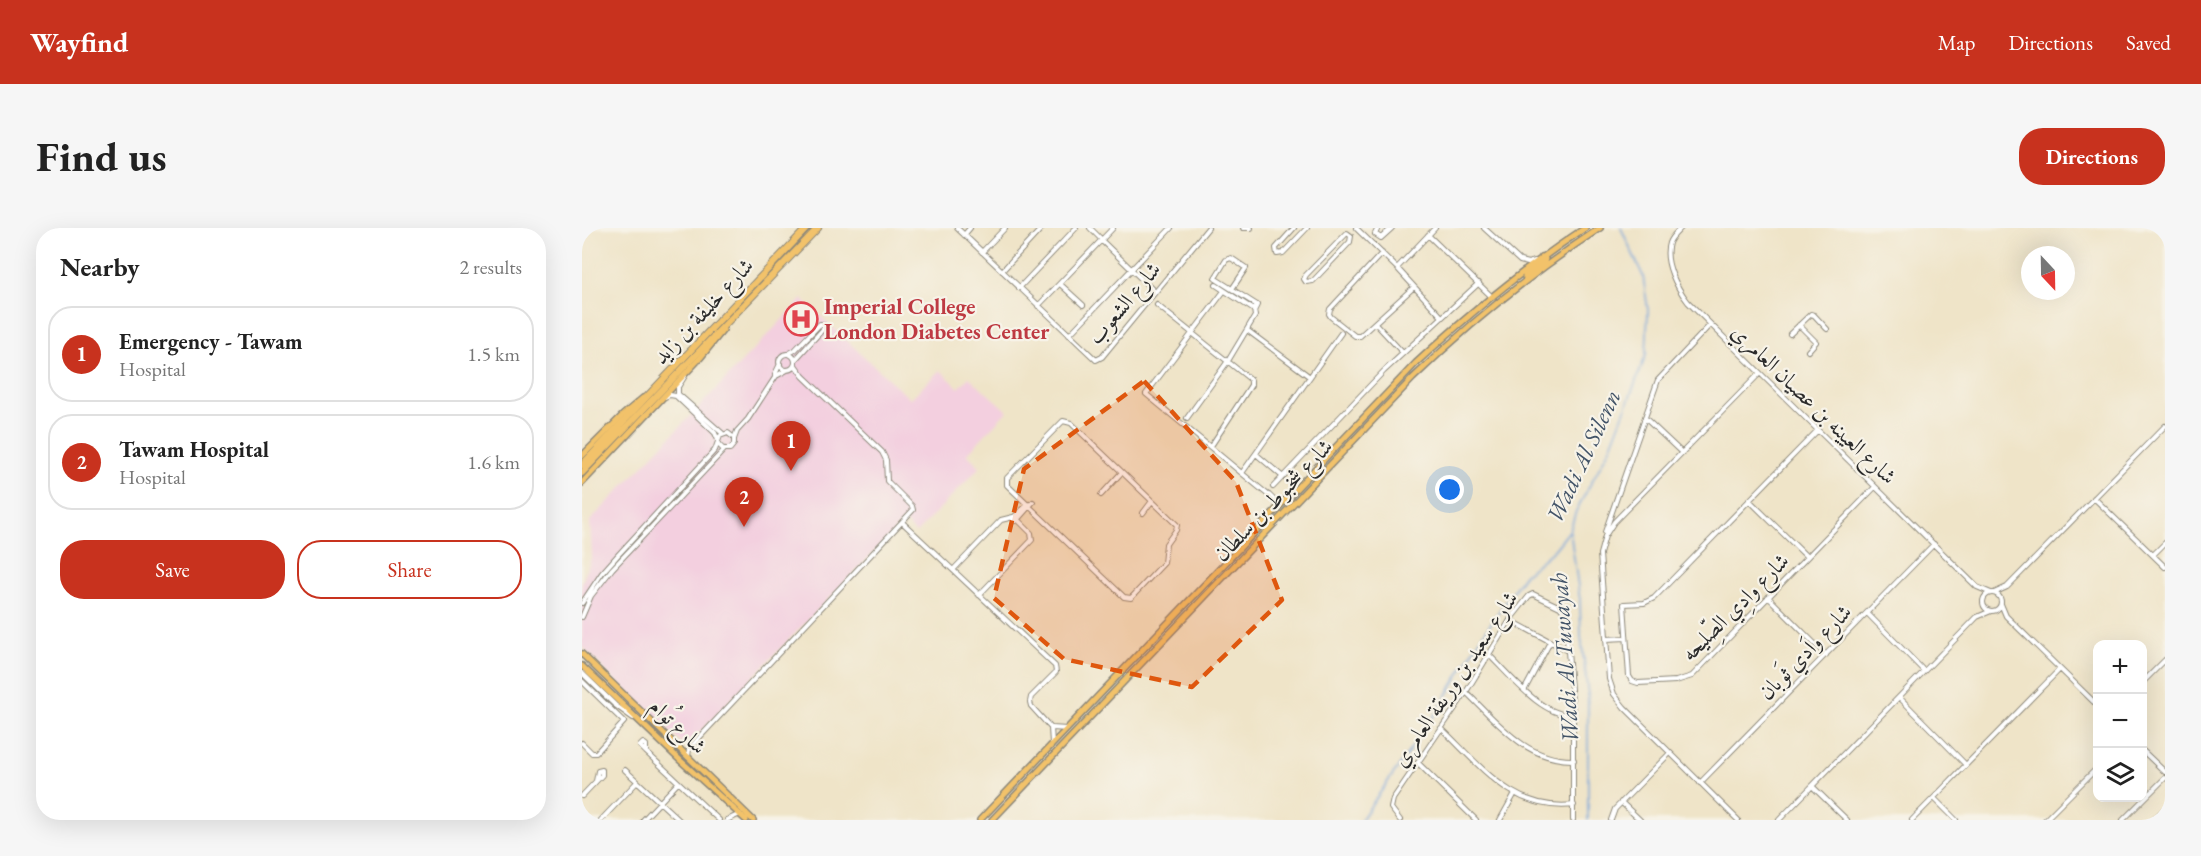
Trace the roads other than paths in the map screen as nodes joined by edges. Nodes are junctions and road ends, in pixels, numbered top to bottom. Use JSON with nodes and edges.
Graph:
{"nodes":[{"id":1,"x":807,"y":228,"type":"edge"},
{"id":2,"x":957,"y":228,"type":"edge"},
{"id":3,"x":970,"y":228,"type":"edge"},
{"id":4,"x":1005,"y":228,"type":"edge"},
{"id":5,"x":1042,"y":228,"type":"edge"},
{"id":6,"x":1076,"y":228,"type":"edge"},
{"id":7,"x":1090,"y":228,"type":"edge"},
{"id":8,"x":1113,"y":228,"type":"edge"},
{"id":9,"x":1171,"y":228,"type":"edge"},
{"id":10,"x":1208,"y":228,"type":"edge"},
{"id":11,"x":1243,"y":228,"type":"edge"},
{"id":12,"x":1251,"y":228,"type":"edge"},
{"id":13,"x":1294,"y":228,"type":"edge"},
{"id":14,"x":1356,"y":228,"type":"edge"},
{"id":15,"x":1378,"y":228,"type":"edge"},
{"id":16,"x":1392,"y":228,"type":"edge"},
{"id":17,"x":1435,"y":228,"type":"edge"},
{"id":18,"x":1484,"y":228,"type":"edge"},
{"id":19,"x":1585,"y":228,"type":"edge"},
{"id":20,"x":1681,"y":228,"type":"edge"},
{"id":21,"x":817,"y":229,"type":"edge"},
{"id":22,"x":1305,"y":229,"type":"edge"},
{"id":23,"x":1598,"y":229,"type":"edge"},
{"id":24,"x":964,"y":235,"type":"junction"},
{"id":25,"x":1350,"y":235,"type":"junction"},
{"id":26,"x":1428,"y":235,"type":"junction"},
{"id":27,"x":1377,"y":237,"type":"junction"},
{"id":28,"x":1101,"y":240,"type":"junction"},
{"id":29,"x":1371,"y":243,"type":"junction"},
{"id":30,"x":1329,"y":251,"type":"junction"},
{"id":31,"x":982,"y":252,"type":"junction"},
{"id":32,"x":1383,"y":253,"type":"junction"},
{"id":33,"x":1336,"y":257,"type":"junction"},
{"id":34,"x":1540,"y":258,"type":"junction"},
{"id":35,"x":1520,"y":261,"type":"junction"},
{"id":36,"x":1397,"y":268,"type":"junction"},
{"id":37,"x":1132,"y":269,"type":"junction"},
{"id":38,"x":1002,"y":271,"type":"junction"},
{"id":39,"x":1516,"y":276,"type":"junction"},
{"id":40,"x":1060,"y":284,"type":"junction"},
{"id":41,"x":1479,"y":284,"type":"junction"},
{"id":42,"x":1216,"y":285,"type":"dead end"},
{"id":43,"x":1519,"y":286,"type":"junction"},
{"id":44,"x":1019,"y":288,"type":"junction"},
{"id":45,"x":1414,"y":288,"type":"junction"},
{"id":46,"x":1232,"y":289,"type":"junction"},
{"id":47,"x":1224,"y":291,"type":"junction"},
{"id":48,"x":1155,"y":292,"type":"junction"},
{"id":49,"x":1491,"y":296,"type":"junction"},
{"id":50,"x":1157,"y":304,"type":"dead end"},
{"id":51,"x":1083,"y":305,"type":"dead end"},
{"id":52,"x":1038,"y":306,"type":"junction"},
{"id":53,"x":1254,"y":311,"type":"junction"},
{"id":54,"x":732,"y":317,"type":"junction"},
{"id":55,"x":1442,"y":317,"type":"junction"},
{"id":56,"x":1375,"y":323,"type":"junction"},
{"id":57,"x":1710,"y":325,"type":"junction"},
{"id":58,"x":1799,"y":325,"type":"junction"},
{"id":59,"x":1827,"y":329,"type":"dead end"},
{"id":60,"x":1247,"y":330,"type":"junction"},
{"id":61,"x":1192,"y":332,"type":"junction"},
{"id":62,"x":1341,"y":333,"type":"dead end"},
{"id":63,"x":1790,"y":334,"type":"dead end"},
{"id":64,"x":1069,"y":335,"type":"junction"},
{"id":65,"x":1808,"y":351,"type":"dead end"},
{"id":66,"x":1403,"y":353,"type":"junction"},
{"id":67,"x":788,"y":354,"type":"junction"},
{"id":68,"x":1228,"y":361,"type":"junction"},
{"id":69,"x":795,"y":362,"type":"junction"},
{"id":70,"x":780,"y":364,"type":"junction"},
{"id":71,"x":788,"y":370,"type":"junction"},
{"id":72,"x":688,"y":371,"type":"junction"},
{"id":73,"x":1760,"y":373,"type":"junction"},
{"id":74,"x":803,"y":376,"type":"junction"},
{"id":75,"x":1310,"y":377,"type":"junction"},
{"id":76,"x":650,"y":393,"type":"junction"},
{"id":77,"x":660,"y":401,"type":"junction"},
{"id":78,"x":1187,"y":418,"type":"dead end"},
{"id":79,"x":1645,"y":418,"type":"junction"},
{"id":80,"x":1651,"y":422,"type":"junction"},
{"id":81,"x":1642,"y":425,"type":"junction"},
{"id":82,"x":2165,"y":426,"type":"edge"},
{"id":83,"x":1817,"y":430,"type":"junction"},
{"id":84,"x":725,"y":434,"type":"junction"},
{"id":85,"x":734,"y":440,"type":"junction"},
{"id":86,"x":718,"y":442,"type":"junction"},
{"id":87,"x":1211,"y":446,"type":"junction"},
{"id":88,"x":725,"y":449,"type":"junction"},
{"id":89,"x":1681,"y":452,"type":"junction"},
{"id":90,"x":1256,"y":454,"type":"junction"},
{"id":91,"x":582,"y":456,"type":"edge"},
{"id":92,"x":582,"y":465,"type":"edge"},
{"id":93,"x":1122,"y":472,"type":"junction"},
{"id":94,"x":582,"y":473,"type":"edge"},
{"id":95,"x":1242,"y":473,"type":"junction"},
{"id":96,"x":1283,"y":477,"type":"junction"},
{"id":97,"x":582,"y":483,"type":"edge"},
{"id":98,"x":1273,"y":487,"type":"dead end"},
{"id":99,"x":1875,"y":487,"type":"junction"},
{"id":100,"x":676,"y":492,"type":"junction"},
{"id":101,"x":1101,"y":495,"type":"dead end"},
{"id":102,"x":2094,"y":498,"type":"junction"},
{"id":103,"x":1749,"y":500,"type":"junction"},
{"id":104,"x":1152,"y":501,"type":"junction"},
{"id":105,"x":671,"y":504,"type":"junction"},
{"id":106,"x":1030,"y":504,"type":"junction"},
{"id":107,"x":1279,"y":505,"type":"junction"},
{"id":108,"x":1614,"y":506,"type":"junction"},
{"id":109,"x":1143,"y":513,"type":"dead end"},
{"id":110,"x":1622,"y":513,"type":"junction"},
{"id":111,"x":1016,"y":519,"type":"junction"},
{"id":112,"x":903,"y":523,"type":"junction"},
{"id":113,"x":1604,"y":538,"type":"junction"},
{"id":114,"x":2165,"y":543,"type":"edge"},
{"id":115,"x":1934,"y":544,"type":"junction"},
{"id":116,"x":2153,"y":555,"type":"junction"},
{"id":117,"x":1807,"y":557,"type":"junction"},
{"id":118,"x":2165,"y":567,"type":"edge"},
{"id":119,"x":953,"y":570,"type":"junction"},
{"id":120,"x":1977,"y":587,"type":"junction"},
{"id":121,"x":2007,"y":587,"type":"junction"},
{"id":122,"x":1993,"y":593,"type":"junction"},
{"id":123,"x":979,"y":595,"type":"junction"},
{"id":124,"x":1768,"y":597,"type":"junction"},
{"id":125,"x":1983,"y":602,"type":"junction"},
{"id":126,"x":582,"y":603,"type":"edge"},
{"id":127,"x":2001,"y":603,"type":"junction"},
{"id":128,"x":1991,"y":611,"type":"junction"},
{"id":129,"x":1867,"y":613,"type":"junction"},
{"id":130,"x":2006,"y":616,"type":"junction"},
{"id":131,"x":582,"y":617,"type":"edge"},
{"id":132,"x":1977,"y":617,"type":"junction"},
{"id":133,"x":1510,"y":620,"type":"junction"},
{"id":134,"x":1626,"y":638,"type":"junction"},
{"id":135,"x":1606,"y":639,"type":"junction"},
{"id":136,"x":1550,"y":642,"type":"junction"},
{"id":137,"x":1569,"y":651,"type":"junction"},
{"id":138,"x":583,"y":654,"type":"edge"},
{"id":139,"x":1489,"y":655,"type":"junction"},
{"id":140,"x":1826,"y":655,"type":"junction"},
{"id":141,"x":2165,"y":660,"type":"edge"},
{"id":142,"x":582,"y":666,"type":"edge"},
{"id":143,"x":2060,"y":669,"type":"junction"},
{"id":144,"x":1924,"y":671,"type":"junction"},
{"id":145,"x":582,"y":673,"type":"edge"},
{"id":146,"x":2147,"y":678,"type":"edge"},
{"id":147,"x":588,"y":680,"type":"junction"},
{"id":148,"x":583,"y":684,"type":"edge"},
{"id":149,"x":1524,"y":689,"type":"junction"},
{"id":150,"x":1466,"y":692,"type":"junction"},
{"id":151,"x":1899,"y":697,"type":"junction"},
{"id":152,"x":2093,"y":701,"type":"edge"},
{"id":153,"x":1573,"y":715,"type":"junction"},
{"id":154,"x":638,"y":720,"type":"junction"},
{"id":155,"x":1051,"y":728,"type":"junction"},
{"id":156,"x":1441,"y":728,"type":"junction"},
{"id":157,"x":1066,"y":729,"type":"junction"},
{"id":158,"x":699,"y":738,"type":"junction"},
{"id":159,"x":582,"y":743,"type":"edge"},
{"id":160,"x":1051,"y":745,"type":"junction"},
{"id":161,"x":679,"y":750,"type":"junction"},
{"id":162,"x":646,"y":752,"type":"dead end"},
{"id":163,"x":1670,"y":753,"type":"junction"},
{"id":164,"x":2147,"y":755,"type":"edge"},
{"id":165,"x":688,"y":759,"type":"junction"},
{"id":166,"x":1574,"y":760,"type":"junction"},
{"id":167,"x":1418,"y":764,"type":"junction"},
{"id":168,"x":1966,"y":765,"type":"junction"},
{"id":169,"x":625,"y":770,"type":"dead end"},
{"id":170,"x":2093,"y":771,"type":"edge"},
{"id":171,"x":2165,"y":772,"type":"edge"},
{"id":172,"x":2165,"y":778,"type":"edge"},
{"id":173,"x":596,"y":781,"type":"dead end"},
{"id":174,"x":638,"y":782,"type":"junction"},
{"id":175,"x":678,"y":783,"type":"junction"},
{"id":176,"x":1700,"y":783,"type":"junction"},
{"id":177,"x":1812,"y":786,"type":"junction"},
{"id":178,"x":1514,"y":795,"type":"junction"},
{"id":179,"x":582,"y":796,"type":"edge"},
{"id":180,"x":1934,"y":798,"type":"junction"},
{"id":181,"x":660,"y":802,"type":"junction"},
{"id":182,"x":1621,"y":802,"type":"junction"},
{"id":183,"x":1574,"y":805,"type":"junction"},
{"id":184,"x":732,"y":807,"type":"junction"},
{"id":185,"x":2164,"y":810,"type":"edge"},
{"id":186,"x":740,"y":814,"type":"junction"},
{"id":187,"x":728,"y":819,"type":"edge"},
{"id":188,"x":601,"y":820,"type":"edge"},
{"id":189,"x":643,"y":820,"type":"edge"},
{"id":190,"x":679,"y":820,"type":"edge"},
{"id":191,"x":719,"y":820,"type":"edge"},
{"id":192,"x":746,"y":820,"type":"edge"},
{"id":193,"x":753,"y":820,"type":"edge"},
{"id":194,"x":980,"y":820,"type":"edge"},
{"id":195,"x":992,"y":820,"type":"edge"},
{"id":196,"x":1400,"y":820,"type":"edge"},
{"id":197,"x":1476,"y":820,"type":"edge"},
{"id":198,"x":1500,"y":820,"type":"edge"},
{"id":199,"x":1573,"y":820,"type":"edge"},
{"id":200,"x":1611,"y":820,"type":"edge"},
{"id":201,"x":1640,"y":820,"type":"edge"},
{"id":202,"x":1738,"y":820,"type":"edge"},
{"id":203,"x":1779,"y":820,"type":"edge"},
{"id":204,"x":1847,"y":820,"type":"edge"},
{"id":205,"x":1912,"y":820,"type":"edge"},
{"id":206,"x":1956,"y":820,"type":"edge"},
{"id":207,"x":2045,"y":820,"type":"edge"},
{"id":208,"x":2123,"y":820,"type":"edge"},
{"id":209,"x":2155,"y":820,"type":"edge"}],
"edges":[{"from":1,"to":76,"type":"highway","name":"شارع خليفة بن زايد"},
{"from":2,"to":24,"type":"street","name":"شارع الشعوب"},
{"from":3,"to":24,"type":"street"},
{"from":4,"to":31,"type":"street"},
{"from":5,"to":38,"type":"street"},
{"from":6,"to":44,"type":"street"},
{"from":7,"to":28,"type":"street"},
{"from":8,"to":28,"type":"street"},
{"from":9,"to":37,"type":"street"},
{"from":10,"to":48,"type":"street","name":"شارع الشعوب"},
{"from":11,"to":12,"type":"street"},
{"from":13,"to":22,"type":"street"},
{"from":14,"to":25,"type":"street"},
{"from":14,"to":29,"type":"street"},
{"from":15,"to":27,"type":"street"},
{"from":16,"to":27,"type":"street"},
{"from":17,"to":26,"type":"street"},
{"from":18,"to":35,"type":"street"},
{"from":19,"to":34,"type":"main road","name":"شارع شخبوط بن سلطان"},
{"from":20,"to":57,"type":"street","name":"شارع العيينه بن عصيان العامري"},
{"from":21,"to":54,"type":"highway","name":"شارع خليفة بن زايد"},
{"from":23,"to":43,"type":"main road","name":"شارع شخبوط بن سلطان"},
{"from":24,"to":31,"type":"street","name":"شارع الشعوب"},
{"from":25,"to":30,"type":"street"},
{"from":25,"to":33,"type":"street"},
{"from":26,"to":36,"type":"street"},
{"from":26,"to":41,"type":"street"},
{"from":27,"to":29,"type":"street"},
{"from":28,"to":37,"type":"street"},
{"from":28,"to":40,"type":"street"},
{"from":29,"to":32,"type":"street"},
{"from":30,"to":33,"type":"street"},
{"from":30,"to":33,"type":"street"},
{"from":31,"to":38,"type":"street","name":"شارع الشعوب"},
{"from":32,"to":36,"type":"street"},
{"from":32,"to":56,"type":"street"},
{"from":34,"to":35,"type":"street"},
{"from":34,"to":39,"type":"main road","name":"شارع شخبوط بن سلطان"},
{"from":34,"to":43,"type":"main road"},
{"from":35,"to":39,"type":"street"},
{"from":36,"to":45,"type":"street"},
{"from":37,"to":48,"type":"street"},
{"from":37,"to":64,"type":"street"},
{"from":38,"to":44,"type":"street","name":"شارع الشعوب"},
{"from":39,"to":49,"type":"main road","name":"شارع شخبوط بن سلطان"},
{"from":40,"to":51,"type":"street"},
{"from":40,"to":52,"type":"street"},
{"from":41,"to":49,"type":"street"},
{"from":41,"to":55,"type":"street"},
{"from":42,"to":47,"type":"street"},
{"from":43,"to":195,"type":"main road","name":"شارع شخبوط بن سلطان"},
{"from":44,"to":52,"type":"street","name":"شارع الشعوب"},
{"from":45,"to":55,"type":"street"},
{"from":45,"to":56,"type":"street"},
{"from":46,"to":46,"type":"street"},
{"from":46,"to":53,"type":"street"},
{"from":47,"to":53,"type":"street"},
{"from":47,"to":61,"type":"street"},
{"from":48,"to":64,"type":"street","name":"شارع الشعوب"},
{"from":49,"to":107,"type":"main road","name":"شارع شخبوط بن سلطان"},
{"from":50,"to":61,"type":"street"},
{"from":52,"to":64,"type":"street","name":"شارع الشعوب"},
{"from":53,"to":60,"type":"street"},
{"from":54,"to":72,"type":"main road","name":"شارع خليفة بن زايد"},
{"from":54,"to":94,"type":"highway","name":"شارع خليفة بن زايد"},
{"from":55,"to":66,"type":"street"},
{"from":56,"to":66,"type":"street"},
{"from":57,"to":73,"type":"street","name":"شارع العيينه بن عصيان العامري"},
{"from":57,"to":79,"type":"street"},
{"from":58,"to":59,"type":"street"},
{"from":58,"to":63,"type":"street"},
{"from":58,"to":65,"type":"street"},
{"from":60,"to":68,"type":"street"},
{"from":60,"to":75,"type":"street"},
{"from":61,"to":68,"type":"street"},
{"from":61,"to":87,"type":"street"},
{"from":62,"to":75,"type":"street"},
{"from":66,"to":96,"type":"street"},
{"from":67,"to":69,"type":"street"},
{"from":67,"to":69,"type":"street"},
{"from":67,"to":70,"type":"street"},
{"from":68,"to":78,"type":"street"},
{"from":68,"to":87,"type":"street"},
{"from":69,"to":71,"type":"street"},
{"from":69,"to":74,"type":"street"},
{"from":70,"to":71,"type":"street"},
{"from":70,"to":84,"type":"street"},
{"from":71,"to":74,"type":"street"},
{"from":71,"to":85,"type":"street"},
{"from":72,"to":77,"type":"main road","name":"شارع خليفة بن زايد"},
{"from":72,"to":84,"type":"street"},
{"from":73,"to":83,"type":"street","name":"شارع العيينه بن عصيان العامري"},
{"from":73,"to":89,"type":"street"},
{"from":74,"to":112,"type":"street"},
{"from":75,"to":90,"type":"street"},
{"from":76,"to":91,"type":"main road","name":"شارع خليفة بن زايد"},
{"from":76,"to":92,"type":"highway","name":"شارع خليفة بن زايد"},
{"from":77,"to":86,"type":"street"},
{"from":77,"to":97,"type":"main road","name":"شارع خليفة بن زايد"},
{"from":79,"to":80,"type":"street"},
{"from":79,"to":81,"type":"street"},
{"from":80,"to":81,"type":"street"},
{"from":80,"to":89,"type":"street"},
{"from":81,"to":108,"type":"street"},
{"from":82,"to":102,"type":"street"},
{"from":83,"to":99,"type":"street","name":"شارع العيينه بن عصيان العامري"},
{"from":83,"to":103,"type":"street"},
{"from":84,"to":85,"type":"street"},
{"from":84,"to":86,"type":"street"},
{"from":85,"to":88,"type":"street"},
{"from":86,"to":88,"type":"street"},
{"from":86,"to":100,"type":"street"},
{"from":87,"to":95,"type":"street"},
{"from":88,"to":105,"type":"street"},
{"from":89,"to":110,"type":"street"},
{"from":90,"to":95,"type":"street"},
{"from":90,"to":96,"type":"street"},
{"from":93,"to":101,"type":"street"},
{"from":93,"to":104,"type":"street"},
{"from":93,"to":106,"type":"street"},
{"from":95,"to":107,"type":"street"},
{"from":96,"to":98,"type":"street"},
{"from":99,"to":115,"type":"street","name":"شارع العيينه بن عصيان العامري"},
{"from":99,"to":117,"type":"street","name":"شارع وادِي الصِّليحه"},
{"from":100,"to":105,"type":"street"},
{"from":100,"to":126,"type":"street"},
{"from":102,"to":116,"type":"street"},
{"from":102,"to":121,"type":"street"},
{"from":103,"to":117,"type":"street"},
{"from":103,"to":134,"type":"street","name":"شارع وادِي الصِّليحه"},
{"from":104,"to":106,"type":"street"},
{"from":104,"to":109,"type":"street"},
{"from":105,"to":131,"type":"street"},
{"from":106,"to":111,"type":"street"},
{"from":107,"to":157,"type":"main road","name":"شارع شخبوط بن سلطان"},
{"from":108,"to":110,"type":"street"},
{"from":108,"to":113,"type":"street"},
{"from":110,"to":113,"type":"street"},
{"from":111,"to":119,"type":"street"},
{"from":111,"to":123,"type":"street"},
{"from":112,"to":119,"type":"street"},
{"from":112,"to":158,"type":"street"},
{"from":113,"to":135,"type":"street"},
{"from":114,"to":116,"type":"street"},
{"from":115,"to":120,"type":"street","name":"شارع العيينه بن عصيان العامري"},
{"from":115,"to":129,"type":"street","name":"شارع واَدي ثَوبان"},
{"from":116,"to":118,"type":"street"},
{"from":117,"to":124,"type":"street","name":"شارع وادِي الصِّليحه"},
{"from":119,"to":123,"type":"street"},
{"from":120,"to":122,"type":"street","name":"شارع العيينه بن عصيان العامري"},
{"from":120,"to":125,"type":"street","name":"شارع العيينه بن عصيان العامري"},
{"from":121,"to":122,"type":"street"},
{"from":121,"to":127,"type":"street"},
{"from":122,"to":125,"type":"street"},
{"from":122,"to":127,"type":"street"},
{"from":123,"to":155,"type":"street"},
{"from":124,"to":134,"type":"street","name":"شارع وادِي الصِّليحه"},
{"from":124,"to":140,"type":"street"},
{"from":125,"to":128,"type":"street"},
{"from":125,"to":132,"type":"street"},
{"from":127,"to":128,"type":"street"},
{"from":127,"to":130,"type":"street"},
{"from":128,"to":130,"type":"street"},
{"from":128,"to":132,"type":"street"},
{"from":129,"to":140,"type":"street","name":"شارع واَدي ثَوبان"},
{"from":129,"to":144,"type":"street"},
{"from":130,"to":143,"type":"street"},
{"from":132,"to":144,"type":"street"},
{"from":133,"to":136,"type":"street"},
{"from":133,"to":137,"type":"street","name":"شارع سعيد بن وريقة العامري"},
{"from":133,"to":139,"type":"street","name":"شارع سعيد بن وريقة العامري"},
{"from":134,"to":135,"type":"street"},
{"from":135,"to":163,"type":"street"},
{"from":136,"to":137,"type":"street"},
{"from":136,"to":149,"type":"street"},
{"from":137,"to":153,"type":"street","name":"شارع سعيد بن وريقة العامري"},
{"from":138,"to":161,"type":"main road","name":"شارع تُوام"},
{"from":139,"to":149,"type":"street"},
{"from":139,"to":150,"type":"street","name":"شارع سعيد بن وريقة العامري"},
{"from":140,"to":176,"type":"street","name":"شارع واَدي ثَوبان"},
{"from":141,"to":146,"type":"street"},
{"from":142,"to":154,"type":"main road","name":"شارع تُوام"},
{"from":143,"to":152,"type":"street"},
{"from":143,"to":168,"type":"street"},
{"from":144,"to":151,"type":"street"},
{"from":145,"to":147,"type":"street"},
{"from":147,"to":148,"type":"street"},
{"from":147,"to":154,"type":"street"},
{"from":148,"to":159,"type":"street"},
{"from":149,"to":153,"type":"street"},
{"from":150,"to":156,"type":"street","name":"شارع سعيد بن وريقة العامري"},
{"from":150,"to":166,"type":"street"},
{"from":151,"to":168,"type":"street"},
{"from":151,"to":177,"type":"street"},
{"from":153,"to":166,"type":"street","name":"شارع سعيد بن وريقة العامري"},
{"from":154,"to":184,"type":"main road","name":"شارع تُوام"},
{"from":155,"to":157,"type":"street"},
{"from":155,"to":160,"type":"street"},
{"from":156,"to":167,"type":"street","name":"شارع سعيد بن وريقة العامري"},
{"from":156,"to":178,"type":"street"},
{"from":157,"to":160,"type":"main road","name":"شارع شخبوط بن سلطان"},
{"from":158,"to":161,"type":"street"},
{"from":158,"to":165,"type":"street"},
{"from":160,"to":194,"type":"main road","name":"شارع شخبوط بن سلطان"},
{"from":161,"to":165,"type":"main road","name":"شارع تُوام"},
{"from":162,"to":175,"type":"street"},
{"from":163,"to":176,"type":"street"},
{"from":163,"to":182,"type":"street"},
{"from":164,"to":171,"type":"street"},
{"from":165,"to":193,"type":"main road","name":"شارع تُوام"},
{"from":166,"to":183,"type":"street","name":"شارع سعيد بن وريقة العامري"},
{"from":167,"to":196,"type":"street","name":"شارع سعيد بن وريقة العامري"},
{"from":167,"to":197,"type":"street"},
{"from":168,"to":180,"type":"street"},
{"from":169,"to":174,"type":"street"},
{"from":170,"to":207,"type":"street"},
{"from":172,"to":208,"type":"street"},
{"from":173,"to":179,"type":"street"},
{"from":174,"to":181,"type":"street"},
{"from":174,"to":188,"type":"street"},
{"from":175,"to":181,"type":"street"},
{"from":175,"to":191,"type":"street"},
{"from":176,"to":202,"type":"street"},
{"from":177,"to":203,"type":"street"},
{"from":177,"to":204,"type":"street"},
{"from":178,"to":183,"type":"street"},
{"from":178,"to":198,"type":"street"},
{"from":180,"to":205,"type":"street"},
{"from":180,"to":206,"type":"street"},
{"from":181,"to":189,"type":"street"},
{"from":181,"to":190,"type":"street"},
{"from":182,"to":200,"type":"street"},
{"from":182,"to":201,"type":"street"},
{"from":183,"to":199,"type":"street","name":"شارع سعيد بن وريقة العامري"},
{"from":184,"to":186,"type":"main road","name":"شارع تُوام"},
{"from":184,"to":187,"type":"street"},
{"from":185,"to":209,"type":"main road"},
{"from":186,"to":187,"type":"street"},
{"from":186,"to":192,"type":"main road","name":"شارع تُوام"}]}
